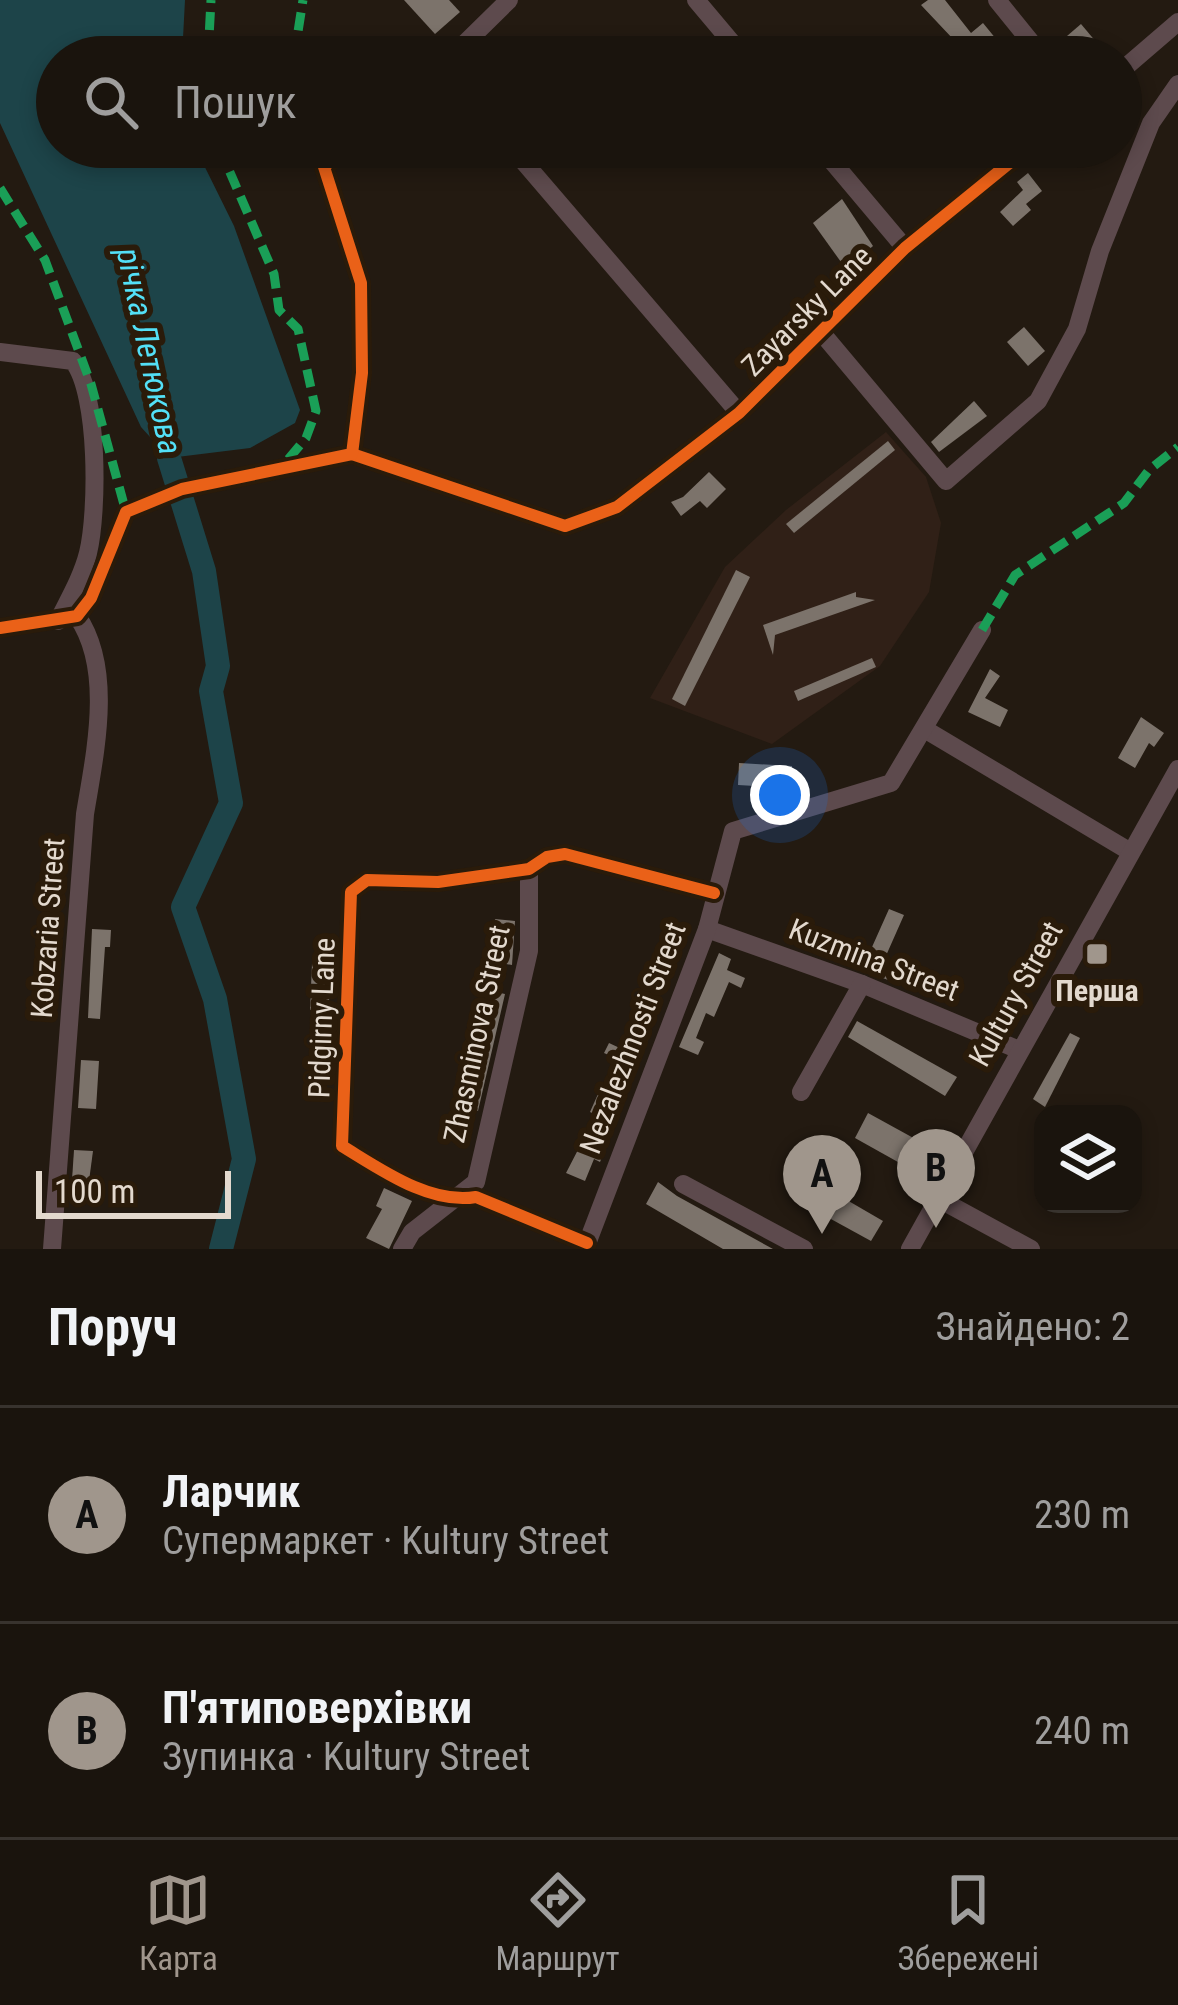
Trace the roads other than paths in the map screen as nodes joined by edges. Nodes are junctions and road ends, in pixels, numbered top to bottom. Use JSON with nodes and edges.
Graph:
{"nodes":[{"id":1,"x":509,"y":0,"type":"edge"},
{"id":2,"x":696,"y":0,"type":"edge"},
{"id":3,"x":997,"y":0,"type":"edge"},
{"id":4,"x":1178,"y":22,"type":"edge"},
{"id":5,"x":472,"y":36,"type":"edge"},
{"id":6,"x":726,"y":36,"type":"edge"},
{"id":7,"x":1026,"y":36,"type":"edge"},
{"id":8,"x":1142,"y":53,"type":"edge"},
{"id":9,"x":1178,"y":84,"type":"edge"},
{"id":10,"x":1142,"y":146,"type":"edge"},
{"id":11,"x":324,"y":168,"type":"edge"},
{"id":12,"x":530,"y":168,"type":"edge"},
{"id":13,"x":838,"y":168,"type":"edge"},
{"id":14,"x":1003,"y":168,"type":"edge"},
{"id":15,"x":1133,"y":168,"type":"edge"},
{"id":16,"x":905,"y":248,"type":"junction"},
{"id":17,"x":821,"y":332,"type":"junction"},
{"id":18,"x":0,"y":352,"type":"edge"},
{"id":19,"x":739,"y":413,"type":"junction"},
{"id":20,"x":352,"y":454,"type":"junction"},
{"id":21,"x":68,"y":619,"type":"junction"},
{"id":22,"x":0,"y":628,"type":"edge"},
{"id":23,"x":982,"y":630,"type":"dead end"},
{"id":24,"x":926,"y":730,"type":"junction"},
{"id":25,"x":1178,"y":770,"type":"edge"},
{"id":26,"x":1130,"y":851,"type":"junction"},
{"id":27,"x":529,"y":869,"type":"junction"},
{"id":28,"x":714,"y":893,"type":"junction"},
{"id":29,"x":707,"y":929,"type":"junction"},
{"id":30,"x":862,"y":984,"type":"junction"},
{"id":31,"x":1018,"y":1050,"type":"junction"},
{"id":32,"x":801,"y":1092,"type":"dead end"},
{"id":33,"x":683,"y":1184,"type":"dead end"},
{"id":34,"x":939,"y":1198,"type":"junction"},
{"id":35,"x":458,"y":1200,"type":"junction"},
{"id":36,"x":586,"y":1246,"type":"edge"},
{"id":37,"x":52,"y":1249,"type":"edge"},
{"id":38,"x":402,"y":1249,"type":"edge"},
{"id":39,"x":804,"y":1249,"type":"edge"},
{"id":40,"x":910,"y":1249,"type":"edge"},
{"id":41,"x":1031,"y":1249,"type":"edge"}],
"edges":[{"from":1,"to":5,"type":"street"},
{"from":2,"to":6,"type":"street"},
{"from":3,"to":7,"type":"street"},
{"from":4,"to":8,"type":"street"},
{"from":9,"to":10,"type":"street"},
{"from":11,"to":20,"type":"street"},
{"from":12,"to":19,"type":"street"},
{"from":13,"to":16,"type":"street"},
{"from":14,"to":16,"type":"street","name":"Zayarsky Lane"},
{"from":15,"to":17,"type":"street"},
{"from":16,"to":17,"type":"street","name":"Zayarsky Lane"},
{"from":17,"to":19,"type":"street","name":"Zayarsky Lane"},
{"from":18,"to":21,"type":"street"},
{"from":19,"to":20,"type":"street","name":"Zayarsky Lane"},
{"from":20,"to":21,"type":"street"},
{"from":21,"to":22,"type":"street"},
{"from":21,"to":37,"type":"street","name":"Kobzaria Street"},
{"from":23,"to":24,"type":"street","name":"Nezalezhnosti Street"},
{"from":24,"to":26,"type":"street"},
{"from":24,"to":28,"type":"street","name":"Nezalezhnosti Street"},
{"from":25,"to":26,"type":"street","name":"Kultury Street"},
{"from":26,"to":31,"type":"street","name":"Kultury Street"},
{"from":27,"to":28,"type":"street"},
{"from":27,"to":35,"type":"street","name":"Zhasminova Street"},
{"from":27,"to":35,"type":"street","name":"Pidgirny Lane"},
{"from":28,"to":29,"type":"street","name":"Nezalezhnosti Street"},
{"from":29,"to":30,"type":"street","name":"Kuzmina Street"},
{"from":29,"to":36,"type":"street","name":"Nezalezhnosti Street"},
{"from":30,"to":31,"type":"street","name":"Kuzmina Street"},
{"from":30,"to":32,"type":"street"},
{"from":31,"to":34,"type":"street","name":"Kultury Street"},
{"from":33,"to":39,"type":"street"},
{"from":34,"to":40,"type":"street","name":"Kultury Street"},
{"from":34,"to":41,"type":"street"},
{"from":35,"to":36,"type":"street"},
{"from":35,"to":38,"type":"street","name":"Zhasminova Street"}]}
